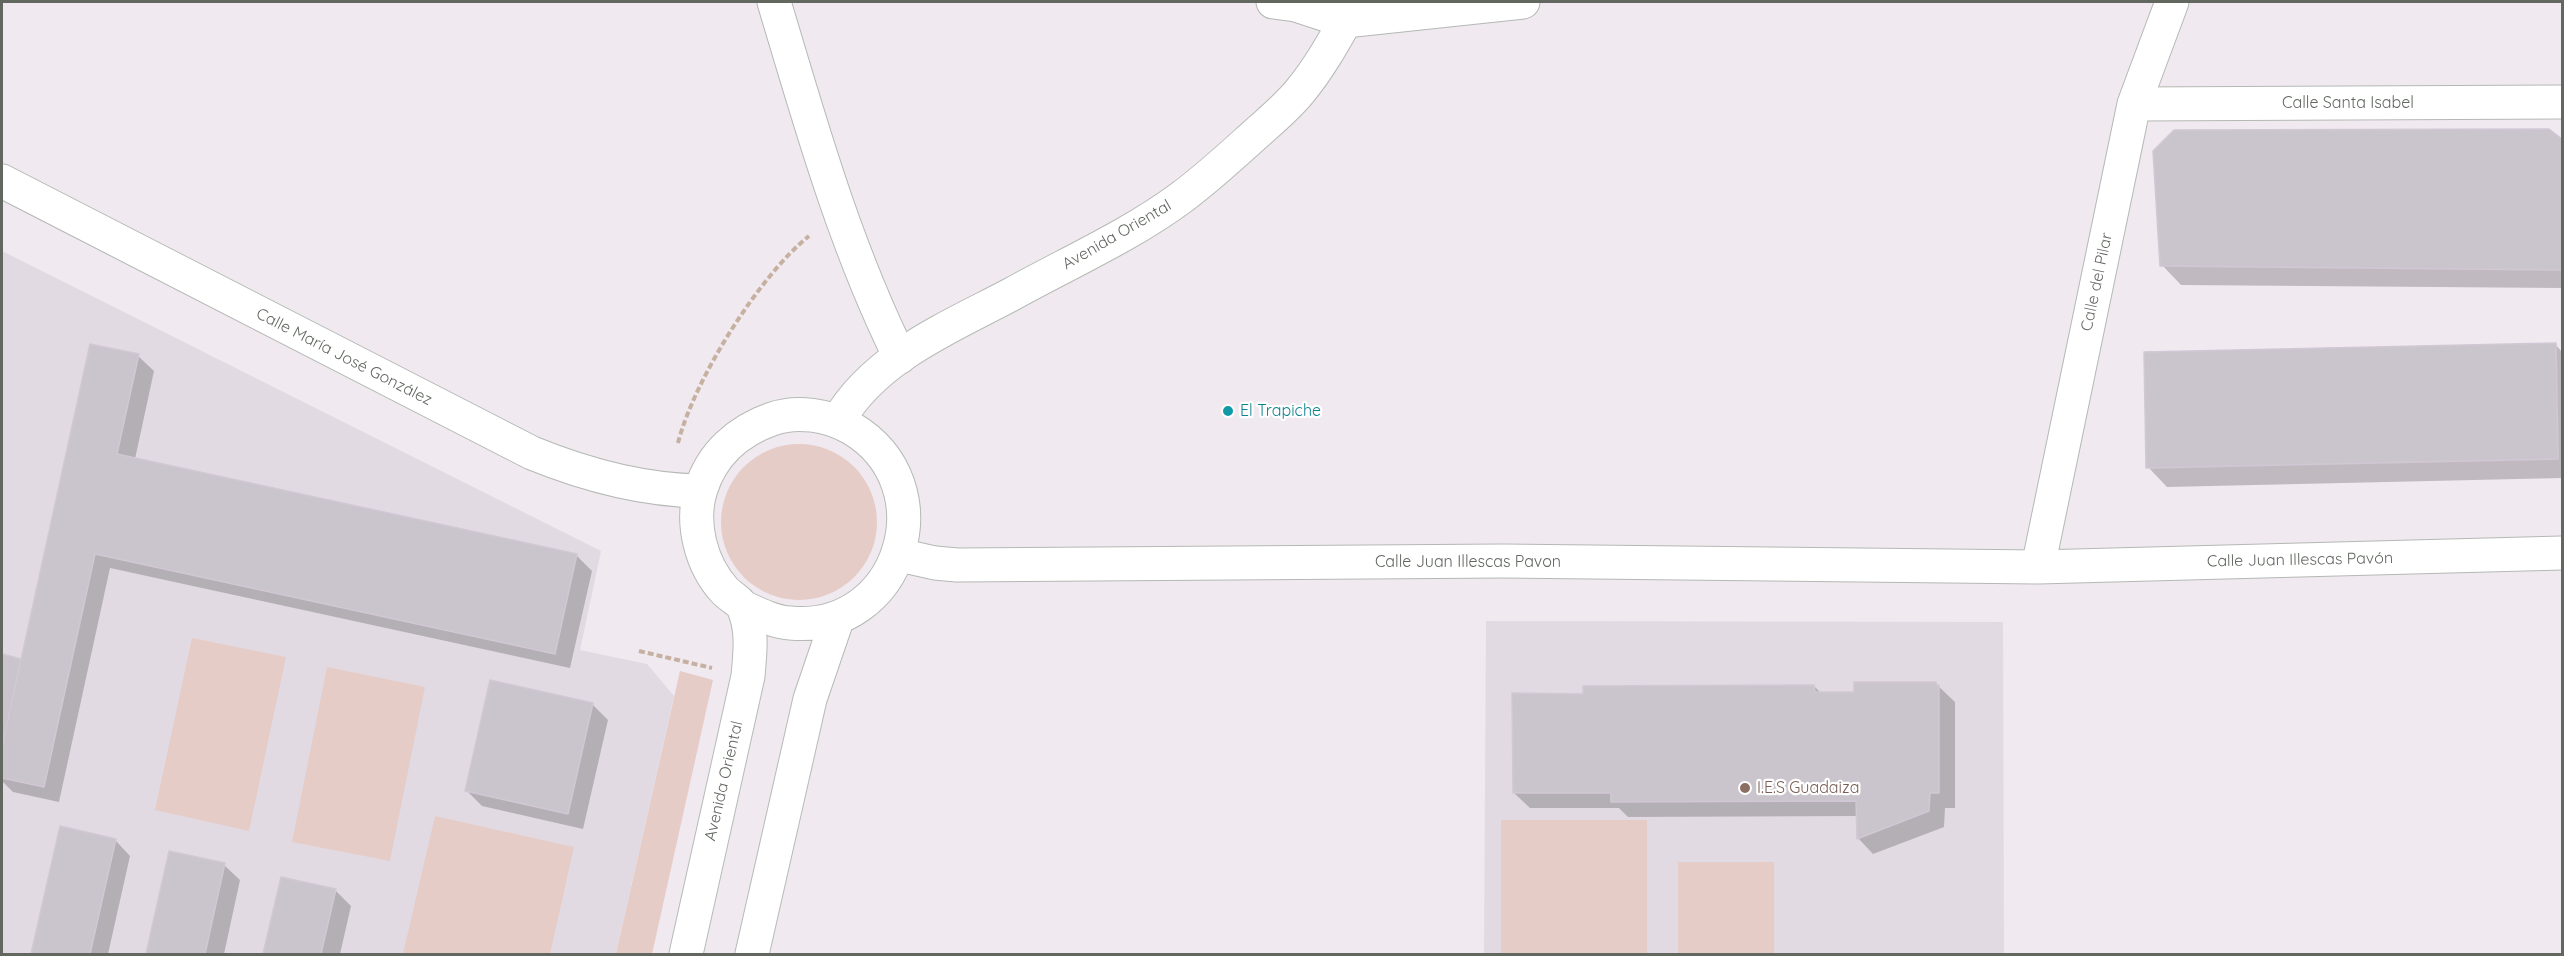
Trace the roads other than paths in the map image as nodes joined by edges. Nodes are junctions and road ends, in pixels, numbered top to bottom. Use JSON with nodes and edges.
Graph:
{"nodes":[{"id":1,"x":774,"y":2,"type":"edge"},
{"id":2,"x":1272,"y":2,"type":"edge"},
{"id":3,"x":1523,"y":2,"type":"edge"},
{"id":4,"x":2172,"y":2,"type":"edge"},
{"id":5,"x":1351,"y":11,"type":"edge"},
{"id":6,"x":2562,"y":102,"type":"edge"},
{"id":7,"x":2133,"y":104,"type":"junction"},
{"id":8,"x":2,"y":181,"type":"edge"},
{"id":9,"x":900,"y":357,"type":"junction"},
{"id":10,"x":838,"y":421,"type":"junction"},
{"id":11,"x":700,"y":490,"type":"junction"},
{"id":12,"x":2562,"y":554,"type":"edge"},
{"id":13,"x":899,"y":555,"type":"junction"},
{"id":14,"x":2038,"y":567,"type":"junction"},
{"id":15,"x":743,"y":607,"type":"junction"},
{"id":16,"x":838,"y":617,"type":"junction"},
{"id":17,"x":686,"y":954,"type":"edge"},
{"id":18,"x":752,"y":954,"type":"edge"}],
"edges":[{"from":1,"to":9,"type":"street"},
{"from":2,"to":5,"type":"street"},
{"from":3,"to":5,"type":"street"},
{"from":4,"to":7,"type":"street","name":"Calle del Pilar"},
{"from":5,"to":9,"type":"street","name":"Avenida Oriental"},
{"from":6,"to":7,"type":"street","name":"Calle Santa Isabel"},
{"from":7,"to":14,"type":"street","name":"Calle del Pilar"},
{"from":8,"to":11,"type":"street","name":"Calle María José González"},
{"from":9,"to":10,"type":"street","name":"Avenida Oriental"},
{"from":10,"to":11,"type":"street"},
{"from":10,"to":13,"type":"street"},
{"from":11,"to":15,"type":"street"},
{"from":12,"to":14,"type":"street","name":"Calle Juan Illescas Pavón"},
{"from":13,"to":14,"type":"street","name":"Calle Juan Illescas Pavon"},
{"from":13,"to":16,"type":"street"},
{"from":15,"to":16,"type":"street"},
{"from":15,"to":17,"type":"street","name":"Avenida Oriental"},
{"from":16,"to":18,"type":"street"}]}
